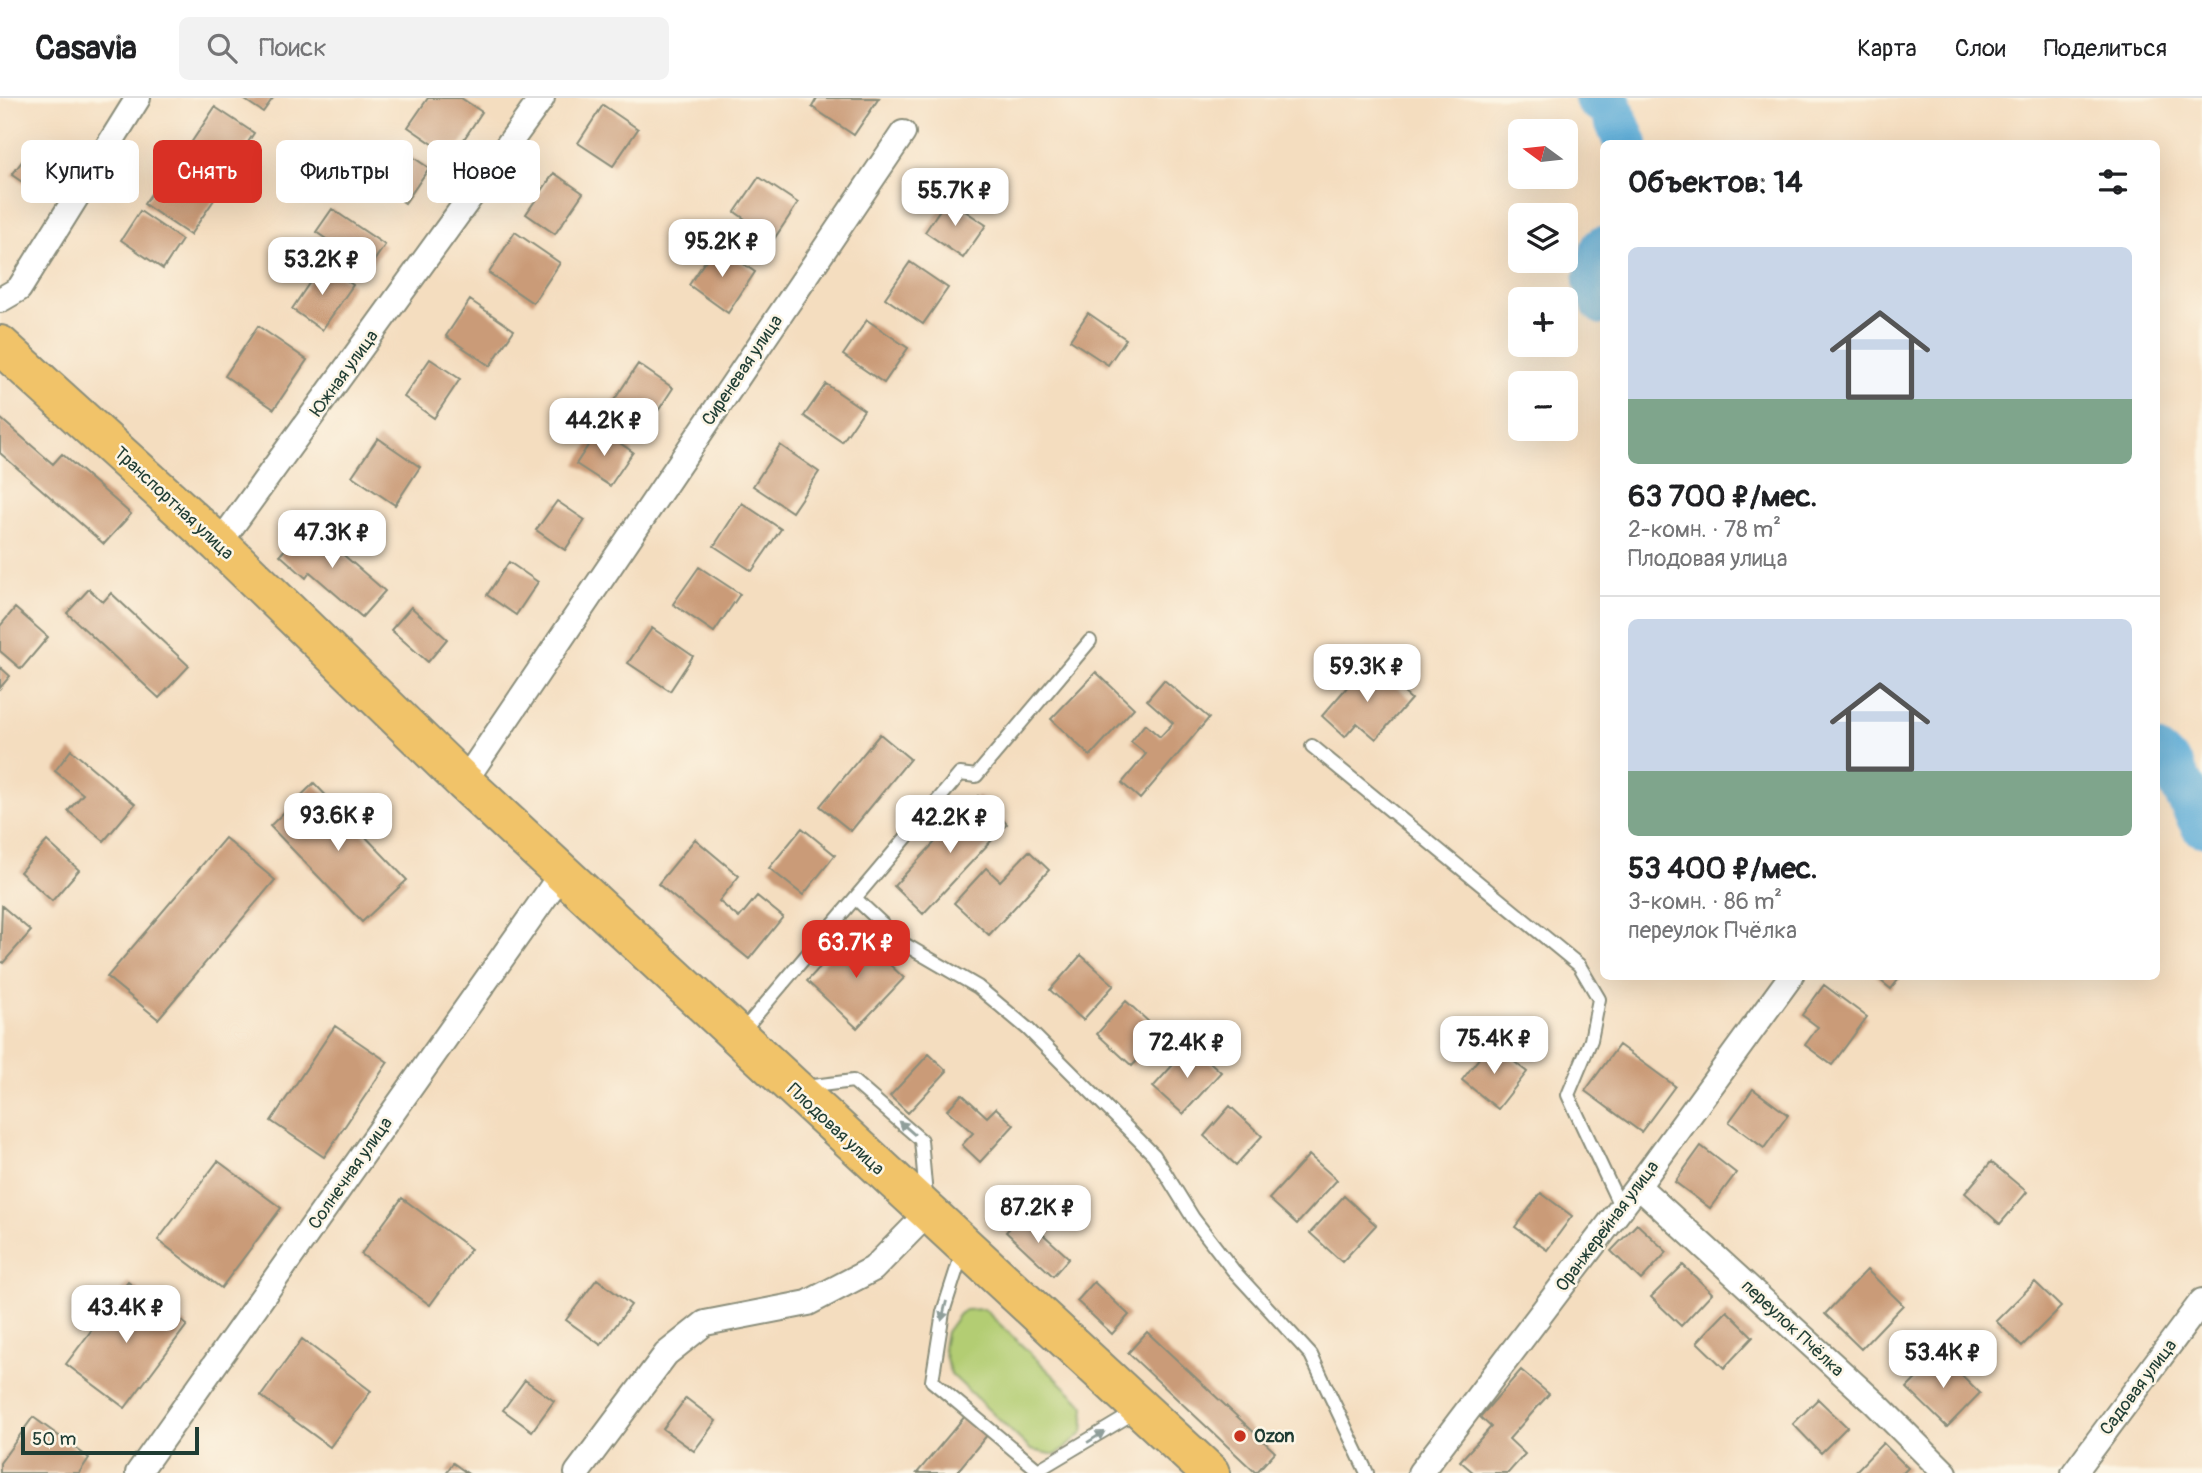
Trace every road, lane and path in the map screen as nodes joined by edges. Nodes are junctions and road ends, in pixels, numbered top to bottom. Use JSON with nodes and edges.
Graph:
{"nodes":[{"id":1,"x":138,"y":98,"type":"edge"},
{"id":2,"x":542,"y":98,"type":"edge"},
{"id":3,"x":903,"y":133,"type":"dead end"},
{"id":4,"x":0,"y":300,"type":"edge"},
{"id":5,"x":0,"y":345,"type":"edge"},
{"id":6,"x":219,"y":544,"type":"junction"},
{"id":7,"x":1090,"y":641,"type":"dead end"},
{"id":8,"x":1311,"y":746,"type":"dead end"},
{"id":9,"x":464,"y":782,"type":"junction"},
{"id":10,"x":562,"y":873,"type":"junction"},
{"id":11,"x":855,"y":898,"type":"junction"},
{"id":12,"x":1788,"y":980,"type":"edge"},
{"id":13,"x":738,"y":1037,"type":"junction"},
{"id":14,"x":793,"y":1088,"type":"junction"},
{"id":15,"x":1638,"y":1186,"type":"junction"},
{"id":16,"x":1621,"y":1208,"type":"junction"},
{"id":17,"x":928,"y":1214,"type":"junction"},
{"id":18,"x":965,"y":1246,"type":"junction"},
{"id":19,"x":2202,"y":1301,"type":"edge"},
{"id":20,"x":1140,"y":1408,"type":"junction"},
{"id":21,"x":138,"y":1473,"type":"edge"},
{"id":22,"x":577,"y":1473,"type":"edge"},
{"id":23,"x":1210,"y":1473,"type":"edge"},
{"id":24,"x":1367,"y":1473,"type":"edge"},
{"id":25,"x":1420,"y":1473,"type":"edge"},
{"id":26,"x":1945,"y":1473,"type":"edge"},
{"id":27,"x":2074,"y":1473,"type":"edge"}],
"edges":[{"from":1,"to":4,"type":"street"},
{"from":2,"to":6,"type":"street","name":"Южная улица"},
{"from":3,"to":9,"type":"street","name":"Сиреневая улица"},
{"from":5,"to":6,"type":"main road","name":"Транспортная улица"},
{"from":6,"to":9,"type":"main road","name":"Транспортная улица"},
{"from":7,"to":11,"type":"lane"},
{"from":8,"to":16,"type":"lane"},
{"from":9,"to":10,"type":"main road","name":"Плодовая улица"},
{"from":10,"to":13,"type":"main road","name":"Плодовая улица"},
{"from":10,"to":21,"type":"street","name":"Солнечная улица"},
{"from":11,"to":13,"type":"lane"},
{"from":11,"to":24,"type":"lane"},
{"from":12,"to":15,"type":"street","name":"Оранжерейная улица"},
{"from":13,"to":14,"type":"main road","name":"Плодовая улица"},
{"from":14,"to":17,"type":"main road","name":"Плодовая улица"},
{"from":17,"to":14,"type":"lane","one_way":true},
{"from":15,"to":16,"type":"street","name":"Оранжерейная улица"},
{"from":15,"to":26,"type":"street","name":"переулок Пчёлка"},
{"from":16,"to":25,"type":"street","name":"Оранжерейная улица"},
{"from":17,"to":18,"type":"main road","name":"Плодовая улица"},
{"from":17,"to":22,"type":"street"},
{"from":18,"to":20,"type":"main road","name":"Плодовая улица"},
{"from":18,"to":20,"type":"lane","one_way":true},
{"from":19,"to":27,"type":"street","name":"Садовая улица"},
{"from":20,"to":23,"type":"main road","name":"Плодовая улица"}]}
